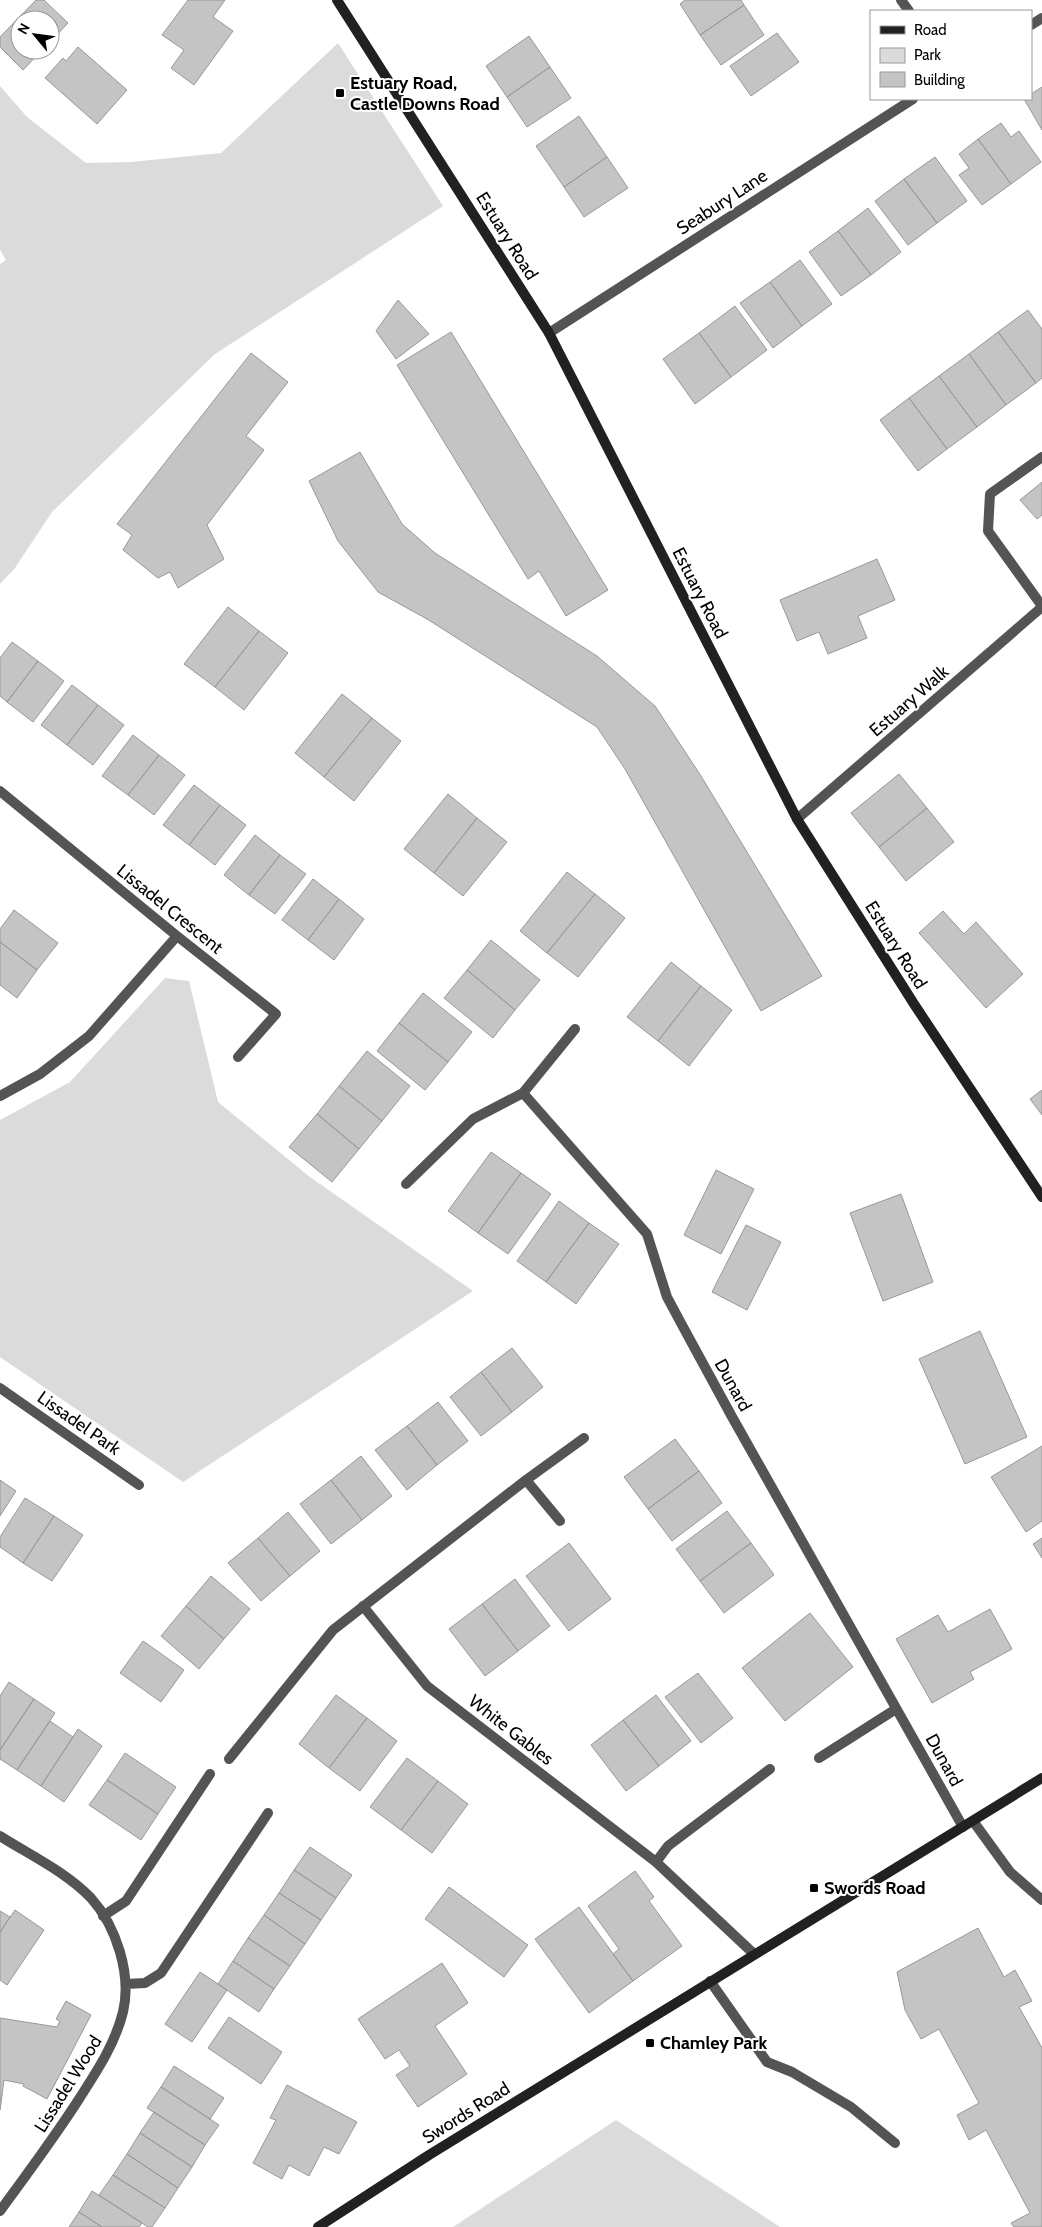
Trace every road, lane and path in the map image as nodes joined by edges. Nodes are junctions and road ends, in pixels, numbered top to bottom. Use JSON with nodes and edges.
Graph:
{"nodes":[{"id":1,"x":337,"y":0,"type":"edge"},
{"id":2,"x":911,"y":100,"type":"edge"},
{"id":3,"x":549,"y":333,"type":"junction"},
{"id":4,"x":1042,"y":457,"type":"edge"},
{"id":5,"x":1042,"y":606,"type":"edge"},
{"id":6,"x":0,"y":791,"type":"edge"},
{"id":7,"x":797,"y":820,"type":"junction"},
{"id":8,"x":177,"y":936,"type":"junction"},
{"id":9,"x":575,"y":1029,"type":"dead end"},
{"id":10,"x":238,"y":1057,"type":"dead end"},
{"id":11,"x":523,"y":1093,"type":"junction"},
{"id":12,"x":0,"y":1096,"type":"edge"},
{"id":13,"x":406,"y":1184,"type":"dead end"},
{"id":14,"x":1042,"y":1197,"type":"edge"},
{"id":15,"x":0,"y":1388,"type":"edge"},
{"id":16,"x":584,"y":1438,"type":"dead end"},
{"id":17,"x":526,"y":1480,"type":"junction"},
{"id":18,"x":139,"y":1485,"type":"dead end"},
{"id":19,"x":560,"y":1521,"type":"dead end"},
{"id":20,"x":363,"y":1606,"type":"junction"},
{"id":21,"x":896,"y":1709,"type":"junction"},
{"id":22,"x":819,"y":1758,"type":"dead end"},
{"id":23,"x":229,"y":1759,"type":"dead end"},
{"id":24,"x":770,"y":1769,"type":"dead end"},
{"id":25,"x":210,"y":1774,"type":"dead end"},
{"id":26,"x":1042,"y":1778,"type":"edge"},
{"id":27,"x":268,"y":1813,"type":"dead end"},
{"id":28,"x":973,"y":1821,"type":"junction"},
{"id":29,"x":963,"y":1827,"type":"junction"},
{"id":30,"x":0,"y":1836,"type":"edge"},
{"id":31,"x":656,"y":1862,"type":"junction"},
{"id":32,"x":1042,"y":1900,"type":"edge"},
{"id":33,"x":103,"y":1916,"type":"junction"},
{"id":34,"x":754,"y":1954,"type":"junction"},
{"id":35,"x":710,"y":1982,"type":"junction"},
{"id":36,"x":126,"y":1984,"type":"junction"},
{"id":37,"x":895,"y":2143,"type":"dead end"},
{"id":38,"x":0,"y":2211,"type":"edge"},
{"id":39,"x":318,"y":2227,"type":"edge"}],
"edges":[{"from":1,"to":3,"type":"street","name":"Estuary Road"},
{"from":2,"to":3,"type":"street","name":"Seabury Lane"},
{"from":3,"to":7,"type":"street","name":"Estuary Road"},
{"from":4,"to":5,"type":"street","name":"Estuary Walk"},
{"from":5,"to":7,"type":"street","name":"Estuary Walk"},
{"from":6,"to":8,"type":"street","name":"Lissadel Crescent"},
{"from":7,"to":14,"type":"street","name":"Estuary Road"},
{"from":8,"to":10,"type":"street","name":"Lissadel Crescent"},
{"from":8,"to":12,"type":"street"},
{"from":9,"to":11,"type":"street"},
{"from":11,"to":13,"type":"street"},
{"from":11,"to":21,"type":"street","name":"Dunard"},
{"from":15,"to":18,"type":"street","name":"Lissadel Park"},
{"from":16,"to":17,"type":"street"},
{"from":17,"to":19,"type":"street"},
{"from":17,"to":20,"type":"street"},
{"from":20,"to":23,"type":"street"},
{"from":20,"to":31,"type":"street","name":"White Gables"},
{"from":21,"to":22,"type":"street"},
{"from":21,"to":29,"type":"street","name":"Dunard"},
{"from":24,"to":31,"type":"street"},
{"from":25,"to":33,"type":"street"},
{"from":26,"to":28,"type":"street","name":"Swords Road"},
{"from":27,"to":36,"type":"street"},
{"from":28,"to":29,"type":"street","name":"Swords Road"},
{"from":28,"to":32,"type":"street"},
{"from":29,"to":34,"type":"street","name":"Swords Road"},
{"from":30,"to":33,"type":"street","name":"Lissadel Wood"},
{"from":31,"to":34,"type":"street","name":"White Gables"},
{"from":33,"to":36,"type":"street","name":"Lissadel Wood"},
{"from":34,"to":35,"type":"street","name":"Swords Road"},
{"from":35,"to":37,"type":"street"},
{"from":35,"to":39,"type":"street","name":"Swords Road"},
{"from":36,"to":38,"type":"street","name":"Lissadel Wood"}]}
